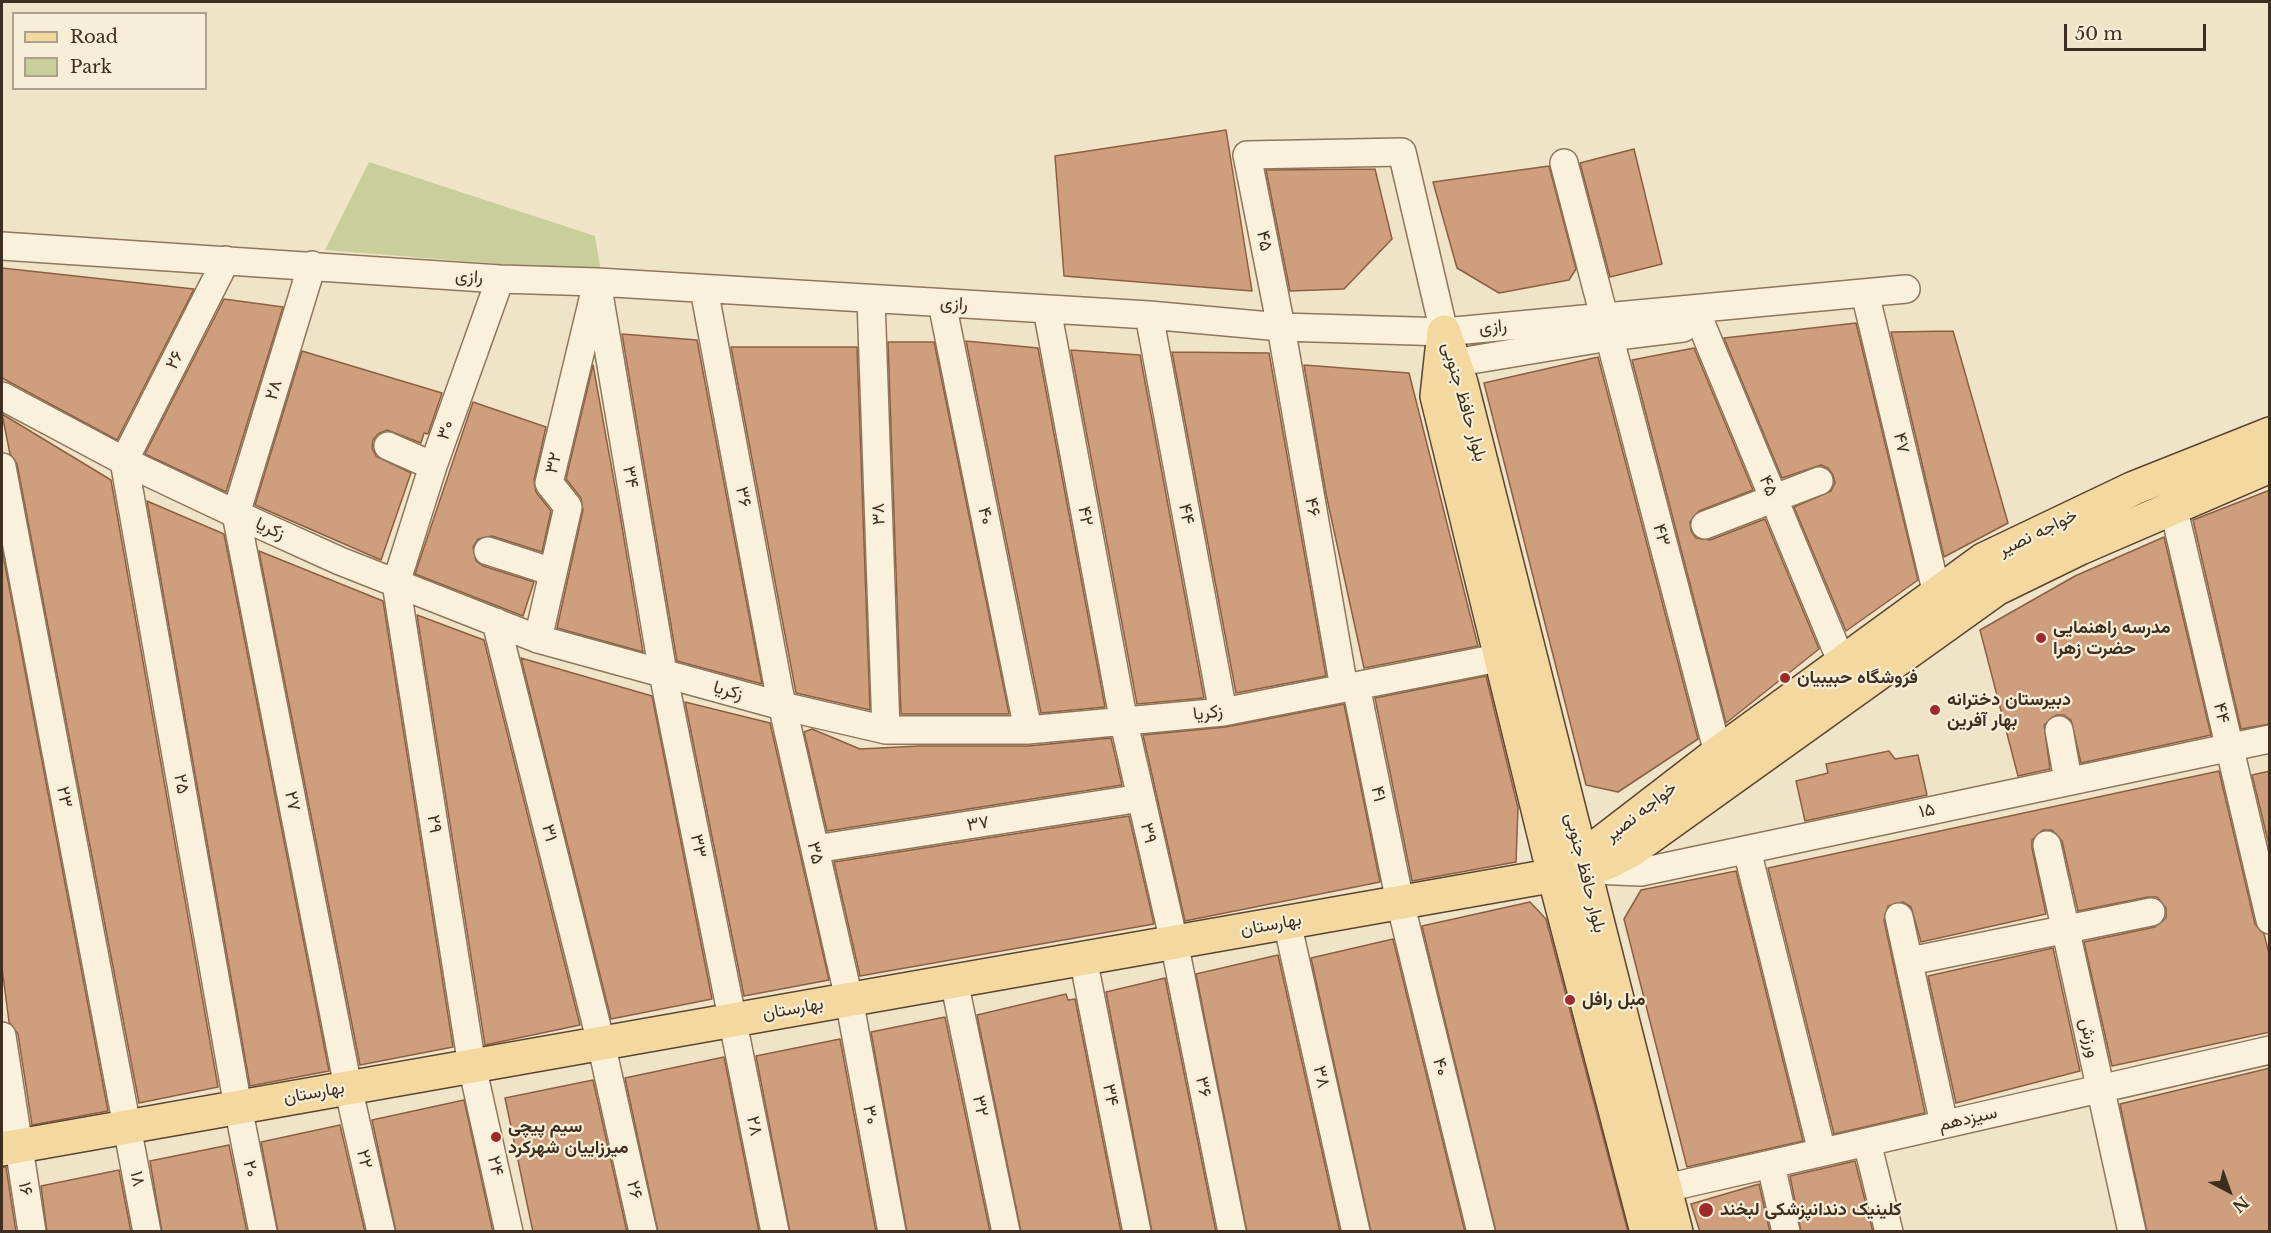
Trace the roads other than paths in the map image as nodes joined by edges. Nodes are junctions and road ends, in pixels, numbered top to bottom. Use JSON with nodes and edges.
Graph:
{"nodes":[{"id":1,"x":1564,"y":163,"type":"dead end"},
{"id":2,"x":2,"y":246,"type":"edge"},
{"id":3,"x":226,"y":260,"type":"junction"},
{"id":4,"x":312,"y":265,"type":"junction"},
{"id":5,"x":500,"y":279,"type":"junction"},
{"id":6,"x":597,"y":282,"type":"junction"},
{"id":7,"x":704,"y":289,"type":"junction"},
{"id":8,"x":1906,"y":289,"type":"dead end"},
{"id":9,"x":1865,"y":293,"type":"junction"},
{"id":10,"x":871,"y":298,"type":"junction"},
{"id":11,"x":942,"y":303,"type":"junction"},
{"id":12,"x":1047,"y":309,"type":"junction"},
{"id":13,"x":1149,"y":315,"type":"junction"},
{"id":14,"x":1699,"y":317,"type":"junction"},
{"id":15,"x":1281,"y":327,"type":"junction"},
{"id":16,"x":1606,"y":327,"type":"junction"},
{"id":17,"x":1443,"y":332,"type":"junction"},
{"id":18,"x":1453,"y":363,"type":"junction"},
{"id":19,"x":2,"y":396,"type":"edge"},
{"id":20,"x":2270,"y":434,"type":"edge"},
{"id":21,"x":388,"y":446,"type":"dead end"},
{"id":22,"x":123,"y":461,"type":"junction"},
{"id":23,"x":433,"y":466,"type":"junction"},
{"id":24,"x":2270,"y":466,"type":"edge"},
{"id":25,"x":2,"y":467,"type":"edge"},
{"id":26,"x":1819,"y":482,"type":"dead end"},
{"id":27,"x":1773,"y":498,"type":"junction"},
{"id":28,"x":2173,"y":506,"type":"junction"},
{"id":29,"x":236,"y":514,"type":"junction"},
{"id":30,"x":1705,"y":525,"type":"dead end"},
{"id":31,"x":488,"y":551,"type":"dead end"},
{"id":32,"x":553,"y":572,"type":"junction"},
{"id":33,"x":396,"y":583,"type":"junction"},
{"id":34,"x":1937,"y":594,"type":"junction"},
{"id":35,"x":496,"y":622,"type":"junction"},
{"id":36,"x":538,"y":639,"type":"junction"},
{"id":37,"x":1503,"y":657,"type":"junction"},
{"id":38,"x":1842,"y":663,"type":"junction"},
{"id":39,"x":663,"y":673,"type":"junction"},
{"id":40,"x":1350,"y":687,"type":"junction"},
{"id":41,"x":782,"y":706,"type":"junction"},
{"id":42,"x":1223,"y":712,"type":"junction"},
{"id":43,"x":1124,"y":723,"type":"junction"},
{"id":44,"x":886,"y":730,"type":"junction"},
{"id":45,"x":1028,"y":730,"type":"junction"},
{"id":46,"x":2059,"y":730,"type":"dead end"},
{"id":47,"x":2270,"y":739,"type":"edge"},
{"id":48,"x":2229,"y":746,"type":"junction"},
{"id":49,"x":1718,"y":753,"type":"junction"},
{"id":50,"x":2068,"y":780,"type":"junction"},
{"id":51,"x":1141,"y":798,"type":"junction"},
{"id":52,"x":1623,"y":842,"type":"junction"},
{"id":53,"x":2047,"y":845,"type":"dead end"},
{"id":54,"x":815,"y":849,"type":"junction"},
{"id":55,"x":1747,"y":850,"type":"junction"},
{"id":56,"x":1569,"y":872,"type":"junction"},
{"id":57,"x":2266,"y":888,"type":"edge"},
{"id":58,"x":1400,"y":902,"type":"junction"},
{"id":59,"x":2151,"y":912,"type":"dead end"},
{"id":60,"x":1899,"y":917,"type":"dead end"},
{"id":61,"x":2270,"y":920,"type":"edge"},
{"id":62,"x":1287,"y":922,"type":"junction"},
{"id":63,"x":2065,"y":929,"type":"junction"},
{"id":64,"x":1174,"y":942,"type":"junction"},
{"id":65,"x":1083,"y":958,"type":"junction"},
{"id":66,"x":1910,"y":961,"type":"junction"},
{"id":67,"x":954,"y":981,"type":"junction"},
{"id":68,"x":849,"y":999,"type":"junction"},
{"id":69,"x":733,"y":1020,"type":"junction"},
{"id":70,"x":2,"y":1036,"type":"edge"},
{"id":71,"x":601,"y":1043,"type":"junction"},
{"id":72,"x":2270,"y":1050,"type":"edge"},
{"id":73,"x":472,"y":1066,"type":"junction"},
{"id":74,"x":348,"y":1087,"type":"junction"},
{"id":75,"x":2100,"y":1089,"type":"junction"},
{"id":76,"x":238,"y":1107,"type":"junction"},
{"id":77,"x":1944,"y":1124,"type":"junction"},
{"id":78,"x":127,"y":1126,"type":"junction"},
{"id":79,"x":1867,"y":1142,"type":"junction"},
{"id":80,"x":9,"y":1147,"type":"edge"},
{"id":81,"x":1822,"y":1152,"type":"junction"},
{"id":82,"x":1771,"y":1165,"type":"junction"},
{"id":83,"x":1666,"y":1188,"type":"junction"},
{"id":84,"x":32,"y":1232,"type":"edge"},
{"id":85,"x":147,"y":1232,"type":"edge"},
{"id":86,"x":263,"y":1232,"type":"edge"},
{"id":87,"x":381,"y":1232,"type":"edge"},
{"id":88,"x":509,"y":1232,"type":"edge"},
{"id":89,"x":643,"y":1232,"type":"edge"},
{"id":90,"x":775,"y":1232,"type":"edge"},
{"id":91,"x":891,"y":1232,"type":"edge"},
{"id":92,"x":1006,"y":1232,"type":"edge"},
{"id":93,"x":1137,"y":1232,"type":"edge"},
{"id":94,"x":1232,"y":1232,"type":"edge"},
{"id":95,"x":1356,"y":1232,"type":"edge"},
{"id":96,"x":1480,"y":1232,"type":"edge"},
{"id":97,"x":1647,"y":1232,"type":"edge"},
{"id":98,"x":1676,"y":1232,"type":"edge"},
{"id":99,"x":1786,"y":1232,"type":"edge"},
{"id":100,"x":1889,"y":1232,"type":"edge"},
{"id":101,"x":2132,"y":1232,"type":"edge"}],
"edges":[{"from":1,"to":16,"type":"street","name":"۴۳"},
{"from":2,"to":3,"type":"street","name":"رازی"},
{"from":3,"to":4,"type":"street","name":"رازی"},
{"from":3,"to":22,"type":"street","name":"۲۶"},
{"from":4,"to":5,"type":"street","name":"رازی"},
{"from":4,"to":29,"type":"street","name":"۲۸"},
{"from":5,"to":6,"type":"street","name":"رازی"},
{"from":5,"to":23,"type":"street","name":"۳۰"},
{"from":6,"to":7,"type":"street","name":"رازی"},
{"from":6,"to":32,"type":"street","name":"۳۲"},
{"from":6,"to":39,"type":"street","name":"۳۴"},
{"from":7,"to":10,"type":"street","name":"رازی"},
{"from":7,"to":41,"type":"street","name":"۳۶"},
{"from":8,"to":9,"type":"street","name":"رازی"},
{"from":9,"to":14,"type":"street","name":"رازی"},
{"from":9,"to":34,"type":"street","name":"۴۷"},
{"from":10,"to":11,"type":"street","name":"رازی"},
{"from":10,"to":44,"type":"street","name":"۳۸"},
{"from":11,"to":12,"type":"street","name":"رازی"},
{"from":11,"to":45,"type":"street","name":"۴۰"},
{"from":12,"to":13,"type":"street","name":"رازی"},
{"from":12,"to":43,"type":"street","name":"۴۲"},
{"from":13,"to":15,"type":"street","name":"رازی"},
{"from":13,"to":42,"type":"street","name":"۴۴"},
{"from":14,"to":16,"type":"street","name":"رازی"},
{"from":14,"to":27,"type":"street","name":"۴۵"},
{"from":15,"to":17,"type":"street","name":"رازی"},
{"from":15,"to":17,"type":"street","name":"۴۵"},
{"from":15,"to":40,"type":"street","name":"۴۶"},
{"from":16,"to":17,"type":"street","name":"رازی"},
{"from":16,"to":18,"type":"street"},
{"from":16,"to":49,"type":"street","name":"۴۳"},
{"from":17,"to":18,"type":"main road","name":"بلوار حافظ جنوبی"},
{"from":17,"to":37,"type":"main road","name":"بلوار حافظ جنوبی"},
{"from":18,"to":56,"type":"main road","name":"بلوار حافظ جنوبی"},
{"from":19,"to":22,"type":"street","name":"زکریا"},
{"from":20,"to":34,"type":"main road","name":"خواجه نصیر"},
{"from":21,"to":23,"type":"street"},
{"from":22,"to":29,"type":"street","name":"زکریا"},
{"from":22,"to":76,"type":"street","name":"۲۵"},
{"from":23,"to":33,"type":"street","name":"۳۰"},
{"from":24,"to":28,"type":"main road","name":"خواجه نصیر"},
{"from":25,"to":78,"type":"street","name":"۲۳"},
{"from":26,"to":27,"type":"street"},
{"from":27,"to":30,"type":"street"},
{"from":27,"to":38,"type":"street","name":"۴۵"},
{"from":28,"to":48,"type":"street","name":"۴۴"},
{"from":28,"to":52,"type":"main road","name":"خواجه نصیر"},
{"from":29,"to":33,"type":"street","name":"زکریا"},
{"from":29,"to":74,"type":"street","name":"۲۷"},
{"from":31,"to":32,"type":"street"},
{"from":32,"to":36,"type":"street","name":"۳۲"},
{"from":33,"to":35,"type":"street","name":"زکریا"},
{"from":33,"to":73,"type":"street","name":"۲۹"},
{"from":34,"to":38,"type":"main road","name":"خواجه نصیر"},
{"from":35,"to":36,"type":"street","name":"زکریا"},
{"from":35,"to":71,"type":"street","name":"۳۱"},
{"from":36,"to":39,"type":"street","name":"زکریا"},
{"from":37,"to":40,"type":"street","name":"زکریا"},
{"from":37,"to":56,"type":"main road","name":"بلوار حافظ جنوبی"},
{"from":38,"to":49,"type":"main road","name":"خواجه نصیر"},
{"from":39,"to":41,"type":"street","name":"زکریا"},
{"from":39,"to":69,"type":"street","name":"۳۳"},
{"from":40,"to":42,"type":"street","name":"زکریا"},
{"from":40,"to":58,"type":"street","name":"۴۱"},
{"from":41,"to":44,"type":"street","name":"زکریا"},
{"from":41,"to":54,"type":"street","name":"۳۵"},
{"from":42,"to":43,"type":"street","name":"زکریا"},
{"from":43,"to":45,"type":"street","name":"زکریا"},
{"from":43,"to":51,"type":"street","name":"۳۹"},
{"from":44,"to":45,"type":"street","name":"زکریا"},
{"from":46,"to":50,"type":"street"},
{"from":47,"to":48,"type":"street","name":"۱۵"},
{"from":48,"to":50,"type":"street","name":"۱۵"},
{"from":48,"to":57,"type":"street","name":"۴۴"},
{"from":49,"to":52,"type":"main road","name":"خواجه نصیر"},
{"from":50,"to":55,"type":"street","name":"۱۵"},
{"from":51,"to":54,"type":"street","name":"۳۷"},
{"from":51,"to":64,"type":"street","name":"۳۹"},
{"from":52,"to":56,"type":"main road","name":"خواجه نصیر"},
{"from":53,"to":63,"type":"street","name":"ورزش"},
{"from":54,"to":68,"type":"street","name":"۳۵"},
{"from":55,"to":56,"type":"street","name":"۱۵"},
{"from":55,"to":81,"type":"street"},
{"from":56,"to":58,"type":"main road","name":"بهارستان"},
{"from":56,"to":83,"type":"main road","name":"بلوار حافظ جنوبی"},
{"from":56,"to":97,"type":"main road","name":"بلوار حافظ جنوبی"},
{"from":57,"to":61,"type":"street","name":"۴۴"},
{"from":58,"to":62,"type":"main road","name":"بهارستان"},
{"from":58,"to":96,"type":"street","name":"۴۰"},
{"from":59,"to":63,"type":"street"},
{"from":60,"to":66,"type":"street"},
{"from":62,"to":64,"type":"main road","name":"بهارستان"},
{"from":62,"to":95,"type":"street","name":"۳۸"},
{"from":63,"to":66,"type":"street"},
{"from":63,"to":75,"type":"street","name":"ورزش"},
{"from":64,"to":65,"type":"main road","name":"بهارستان"},
{"from":64,"to":94,"type":"street","name":"۳۶"},
{"from":65,"to":67,"type":"main road","name":"بهارستان"},
{"from":65,"to":93,"type":"street","name":"۳۴"},
{"from":66,"to":77,"type":"street"},
{"from":67,"to":68,"type":"main road","name":"بهارستان"},
{"from":67,"to":92,"type":"street","name":"۳۲"},
{"from":68,"to":69,"type":"main road","name":"بهارستان"},
{"from":68,"to":91,"type":"street","name":"۳۰"},
{"from":69,"to":71,"type":"main road","name":"بهارستان"},
{"from":69,"to":90,"type":"street","name":"۲۸"},
{"from":70,"to":80,"type":"street","name":"۱۶"},
{"from":71,"to":73,"type":"main road","name":"بهارستان"},
{"from":71,"to":89,"type":"street","name":"۲۶"},
{"from":72,"to":75,"type":"street","name":"سیزدهم"},
{"from":73,"to":74,"type":"main road","name":"بهارستان"},
{"from":73,"to":88,"type":"street","name":"۲۴"},
{"from":74,"to":76,"type":"main road","name":"بهارستان"},
{"from":74,"to":87,"type":"street","name":"۲۲"},
{"from":75,"to":77,"type":"street","name":"سیزدهم"},
{"from":75,"to":101,"type":"street","name":"ورزش"},
{"from":76,"to":78,"type":"main road","name":"بهارستان"},
{"from":76,"to":86,"type":"street","name":"۲۰"},
{"from":77,"to":79,"type":"street","name":"سیزدهم"},
{"from":78,"to":80,"type":"main road","name":"بهارستان"},
{"from":78,"to":85,"type":"street","name":"۱۸"},
{"from":79,"to":81,"type":"street","name":"سیزدهم"},
{"from":79,"to":100,"type":"street"},
{"from":80,"to":84,"type":"street","name":"۱۶"},
{"from":81,"to":82,"type":"street","name":"سیزدهم"},
{"from":82,"to":83,"type":"street","name":"سیزدهم"},
{"from":82,"to":99,"type":"street"},
{"from":83,"to":98,"type":"main road","name":"بلوار حافظ جنوبی"}]}
